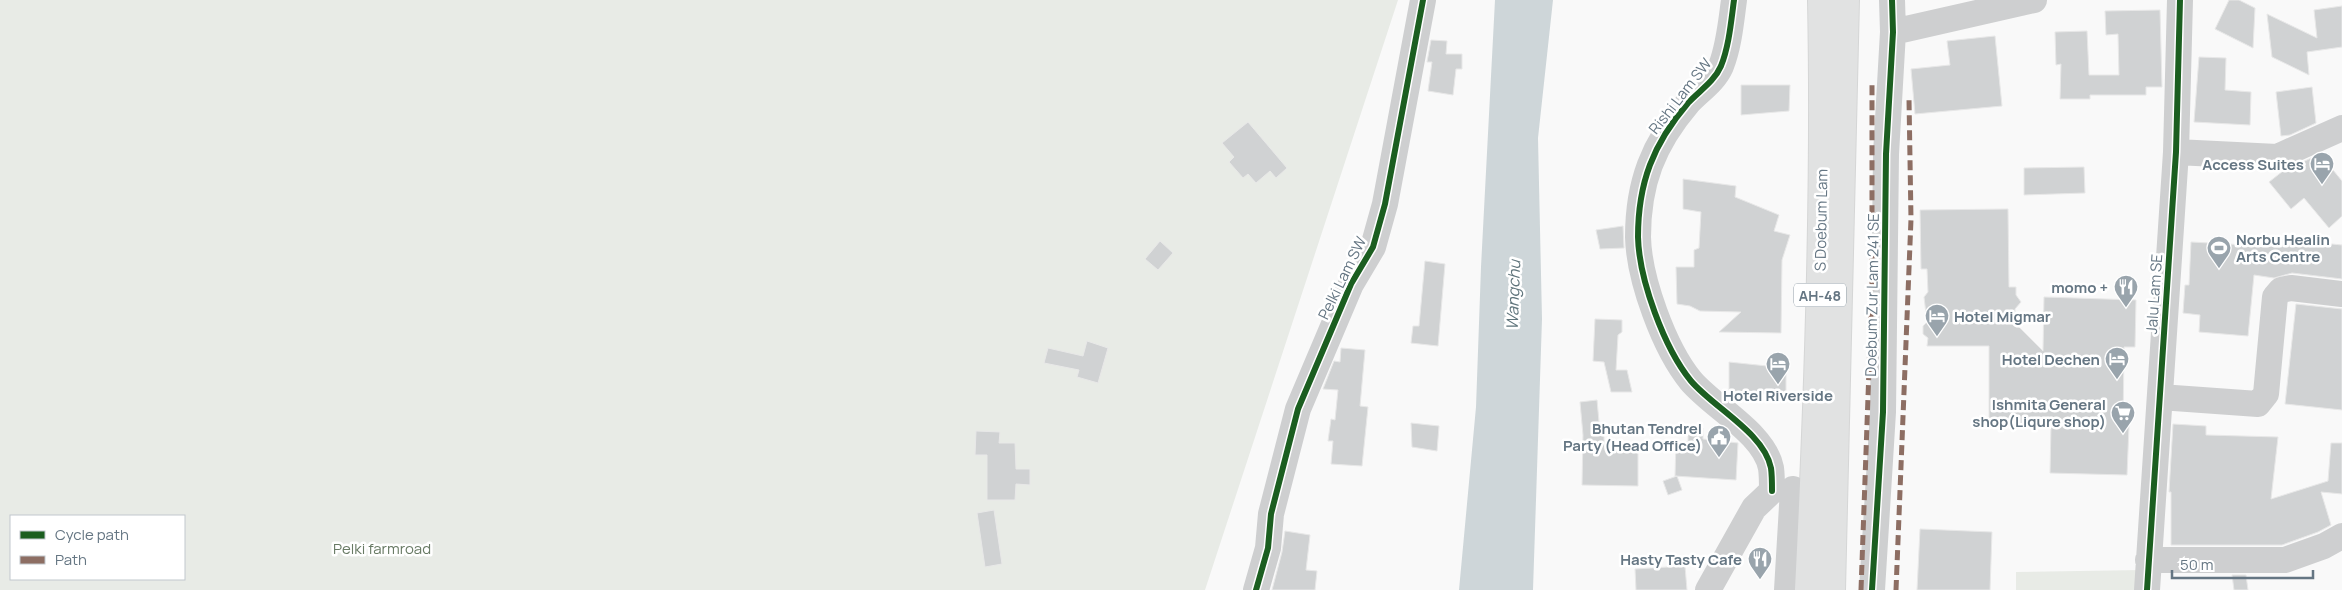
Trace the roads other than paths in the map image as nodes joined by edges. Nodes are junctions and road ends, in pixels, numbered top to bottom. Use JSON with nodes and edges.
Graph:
{"nodes":[{"id":1,"x":1423,"y":0,"type":"edge"},
{"id":2,"x":1734,"y":0,"type":"edge"},
{"id":3,"x":1822,"y":0,"type":"edge"},
{"id":4,"x":1845,"y":0,"type":"edge"},
{"id":5,"x":1892,"y":0,"type":"edge"},
{"id":6,"x":2034,"y":0,"type":"edge"},
{"id":7,"x":2180,"y":0,"type":"edge"},
{"id":8,"x":1893,"y":32,"type":"junction"},
{"id":9,"x":2342,"y":128,"type":"edge"},
{"id":10,"x":2176,"y":152,"type":"junction"},
{"id":11,"x":2342,"y":294,"type":"edge"},
{"id":12,"x":2160,"y":397,"type":"junction"},
{"id":13,"x":1793,"y":486,"type":"junction"},
{"id":14,"x":2342,"y":536,"type":"edge"},
{"id":15,"x":2148,"y":560,"type":"junction"},
{"id":16,"x":1256,"y":590,"type":"edge"},
{"id":17,"x":1708,"y":590,"type":"edge"},
{"id":18,"x":1787,"y":590,"type":"edge"},
{"id":19,"x":1809,"y":590,"type":"edge"},
{"id":20,"x":1832,"y":590,"type":"edge"},
{"id":21,"x":1872,"y":590,"type":"edge"},
{"id":22,"x":2147,"y":590,"type":"edge"}],
"edges":[{"from":1,"to":16,"type":"street","name":"Pelki Lam SW"},
{"from":2,"to":13,"type":"street","name":"Rishi Lam SW"},
{"from":3,"to":13,"type":"highway","name":"S Doebum Lam","number":"AH-48"},
{"from":4,"to":20,"type":"highway","name":"S Doebum Lam","number":"AH-48"},
{"from":5,"to":8,"type":"street","name":"Doebum Zur Lam 241 SE"},
{"from":6,"to":8,"type":"street"},
{"from":7,"to":10,"type":"street","name":"Jalu Lam SE"},
{"from":8,"to":21,"type":"street","name":"Doebum Zur Lam 241 SE"},
{"from":9,"to":10,"type":"street"},
{"from":10,"to":12,"type":"street","name":"Jalu Lam SE"},
{"from":11,"to":12,"type":"street"},
{"from":12,"to":15,"type":"street","name":"Jalu Lam SE"},
{"from":13,"to":17,"type":"street"},
{"from":13,"to":18,"type":"street","name":"Rishi Lam SW"},
{"from":13,"to":19,"type":"highway","name":"S Doebum Lam","number":"AH-48"},
{"from":14,"to":15,"type":"street"},
{"from":15,"to":22,"type":"street","name":"Jalu Lam SE"}]}
